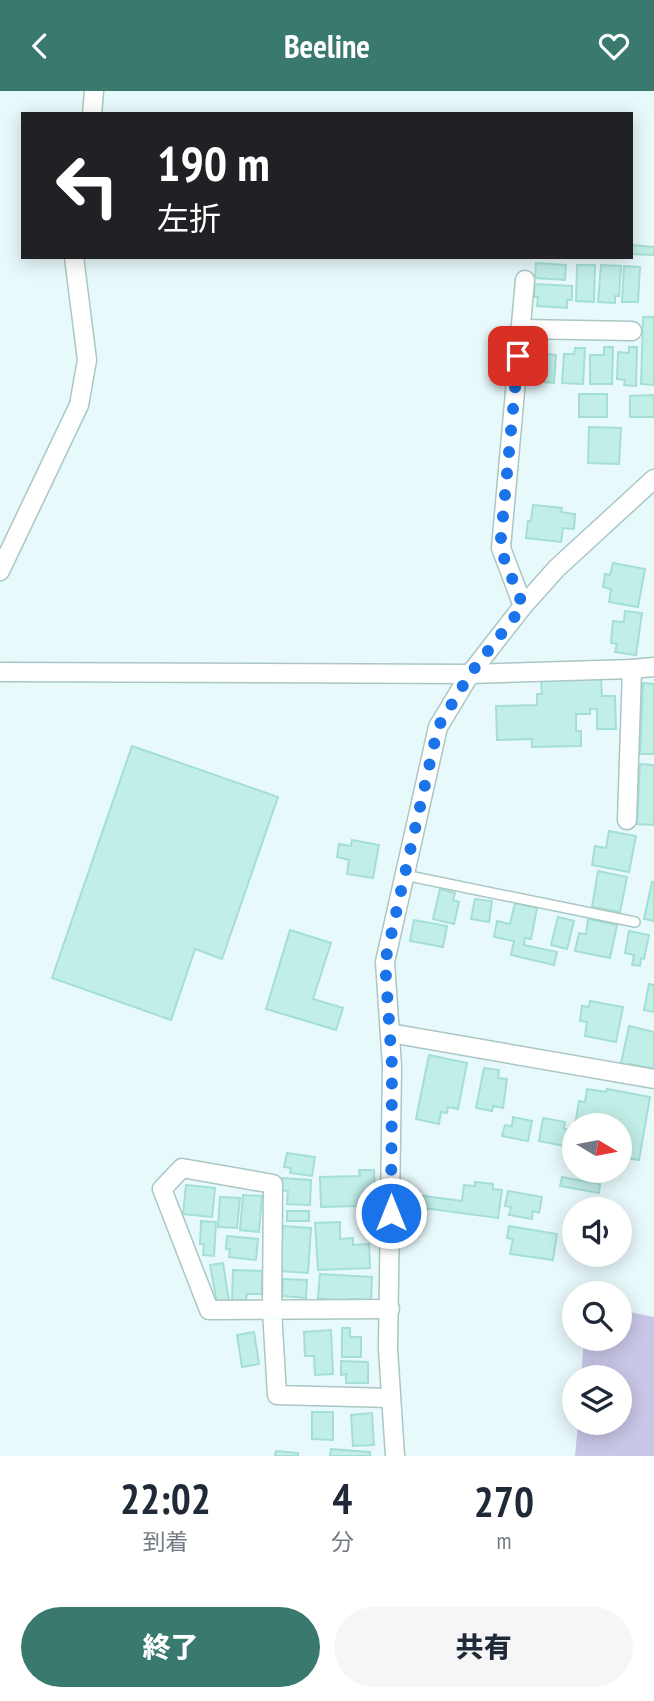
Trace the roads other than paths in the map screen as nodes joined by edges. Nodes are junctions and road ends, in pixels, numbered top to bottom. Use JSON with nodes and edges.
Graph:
{"nodes":[{"id":1,"x":94,"y":91,"type":"edge"},
{"id":2,"x":92,"y":112,"type":"edge"},
{"id":3,"x":74,"y":259,"type":"edge"},
{"id":4,"x":525,"y":281,"type":"dead end"},
{"id":5,"x":521,"y":329,"type":"junction"},
{"id":6,"x":632,"y":331,"type":"dead end"},
{"id":7,"x":654,"y":479,"type":"edge"},
{"id":8,"x":0,"y":571,"type":"edge"},
{"id":9,"x":523,"y":606,"type":"junction"},
{"id":10,"x":654,"y":667,"type":"edge"},
{"id":11,"x":632,"y":669,"type":"junction"},
{"id":12,"x":0,"y":672,"type":"edge"},
{"id":13,"x":470,"y":674,"type":"junction"},
{"id":14,"x":626,"y":820,"type":"dead end"},
{"id":15,"x":404,"y":874,"type":"junction"},
{"id":16,"x":635,"y":922,"type":"dead end"},
{"id":17,"x":390,"y":1034,"type":"junction"},
{"id":18,"x":654,"y":1079,"type":"edge"},
{"id":19,"x":390,"y":1308,"type":"junction"},
{"id":20,"x":271,"y":1310,"type":"junction"},
{"id":21,"x":391,"y":1398,"type":"junction"},
{"id":22,"x":395,"y":1456,"type":"edge"}],
"edges":[{"from":1,"to":2,"type":"street"},
{"from":3,"to":8,"type":"street"},
{"from":4,"to":5,"type":"street"},
{"from":5,"to":6,"type":"street"},
{"from":5,"to":9,"type":"street"},
{"from":7,"to":9,"type":"street"},
{"from":9,"to":13,"type":"street"},
{"from":10,"to":11,"type":"street"},
{"from":11,"to":13,"type":"street"},
{"from":11,"to":14,"type":"street"},
{"from":12,"to":13,"type":"street"},
{"from":13,"to":15,"type":"street"},
{"from":15,"to":16,"type":"lane"},
{"from":15,"to":17,"type":"street"},
{"from":17,"to":18,"type":"street"},
{"from":17,"to":19,"type":"street"},
{"from":19,"to":20,"type":"street"},
{"from":19,"to":21,"type":"street"},
{"from":20,"to":20,"type":"street"},
{"from":20,"to":21,"type":"street"},
{"from":21,"to":22,"type":"street"}]}
